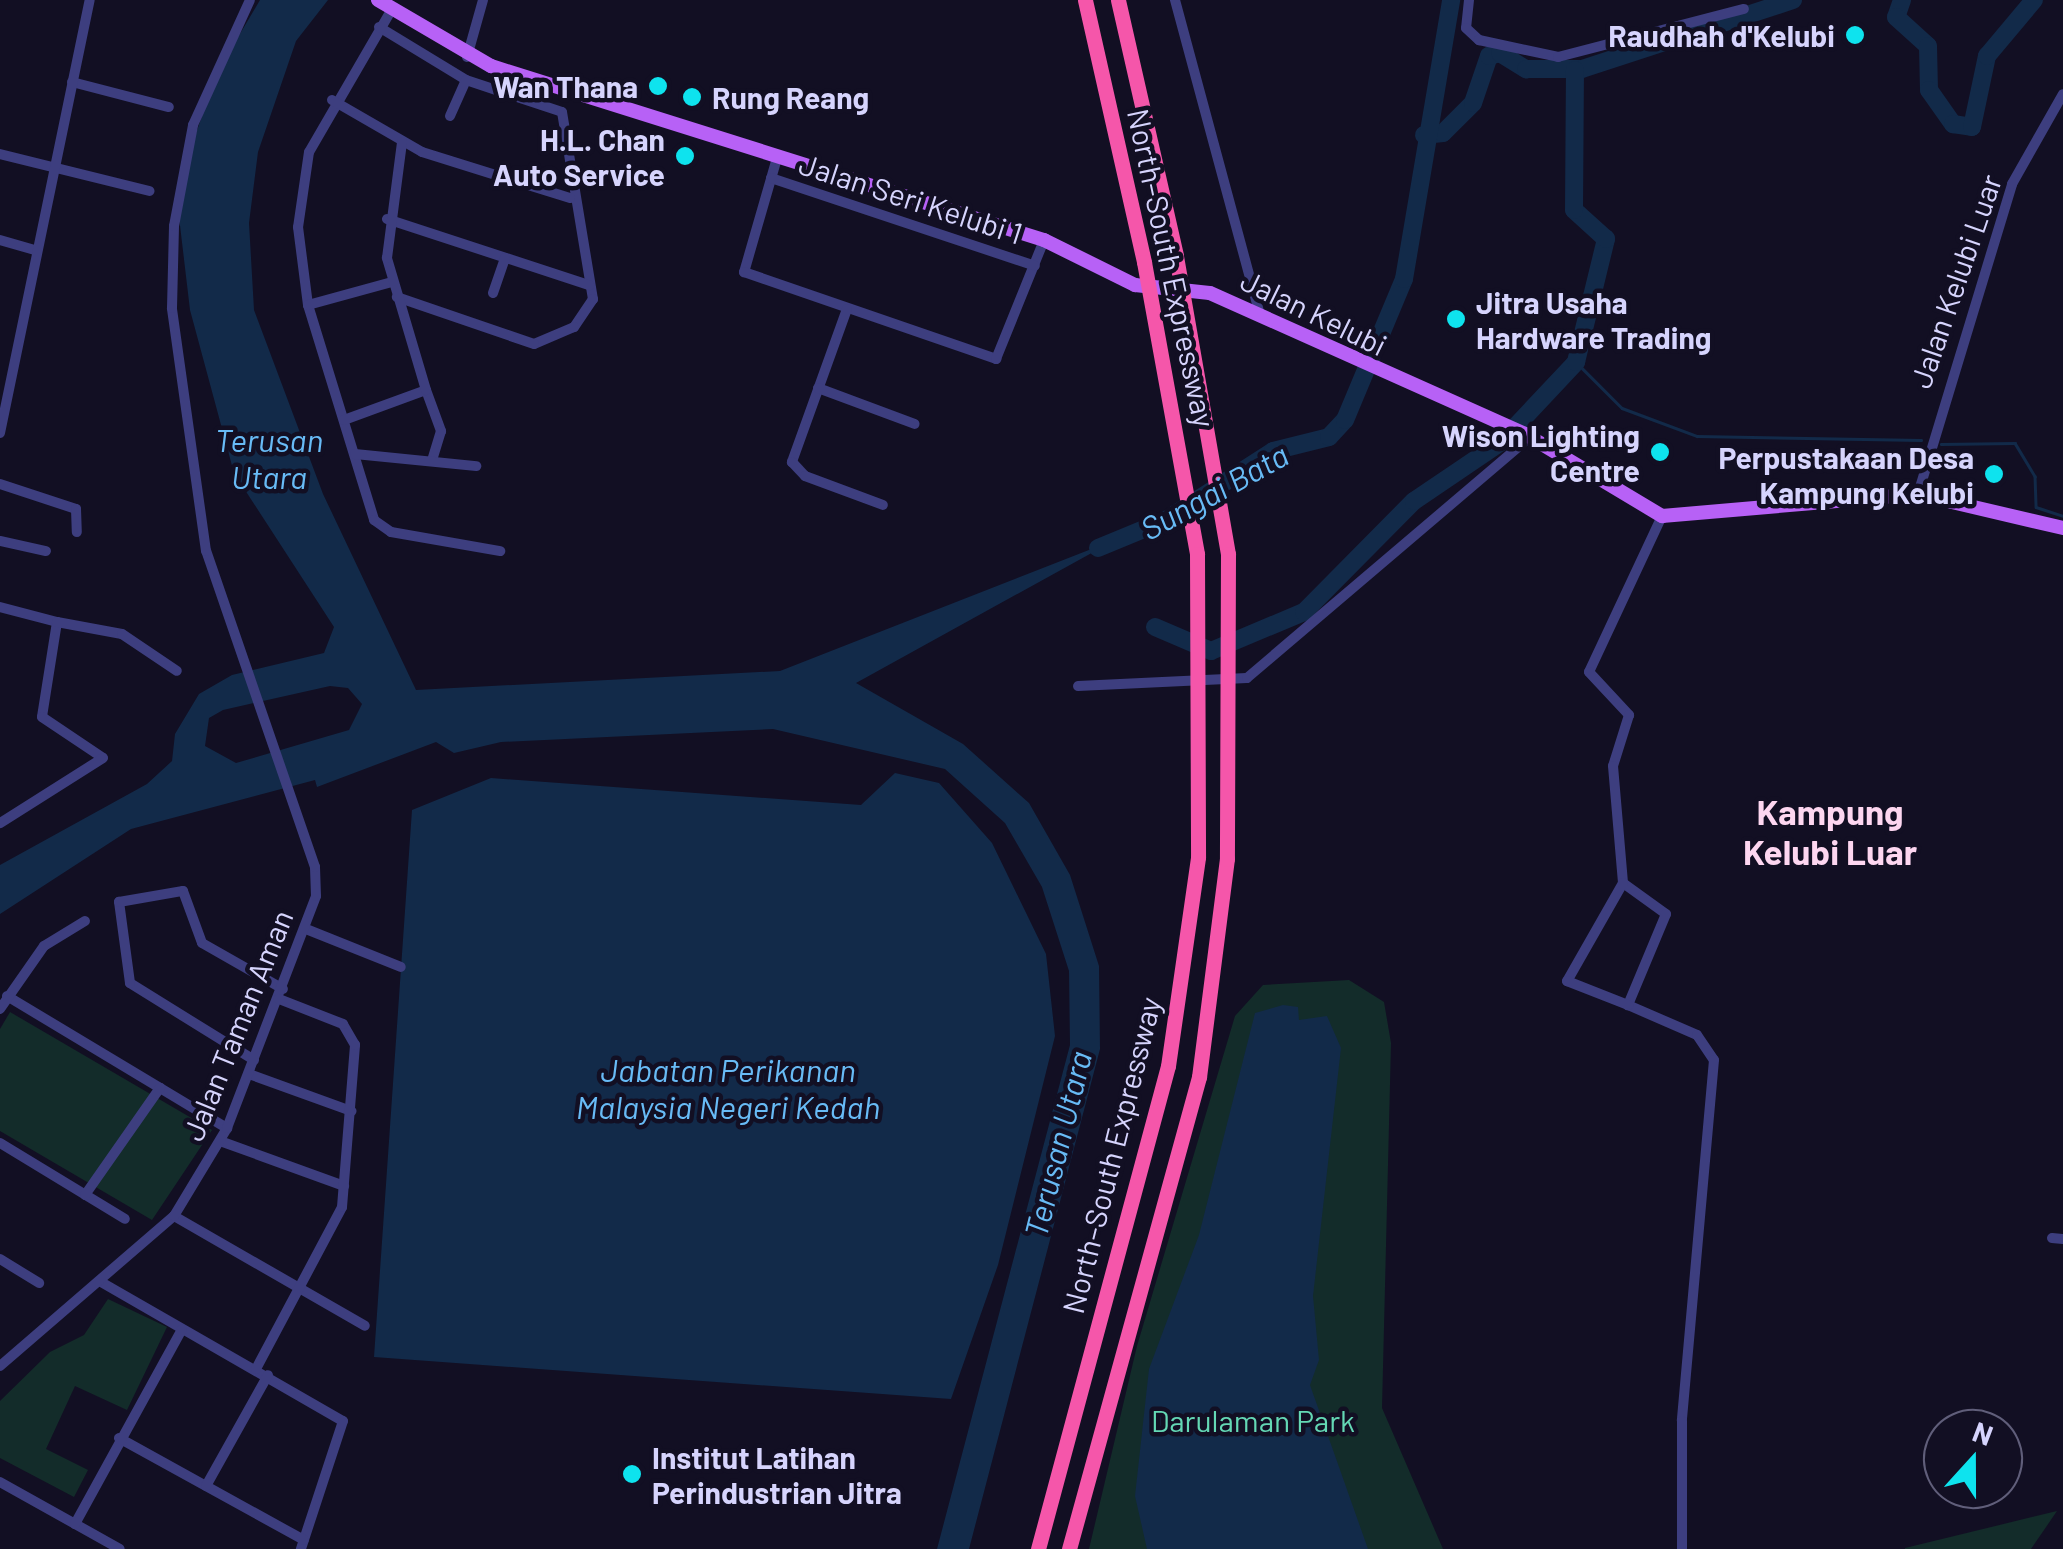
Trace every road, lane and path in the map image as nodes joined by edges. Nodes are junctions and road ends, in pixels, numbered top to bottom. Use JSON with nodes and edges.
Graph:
{"nodes":[{"id":1,"x":90,"y":0,"type":"edge"},
{"id":2,"x":378,"y":0,"type":"edge"},
{"id":3,"x":483,"y":0,"type":"edge"},
{"id":4,"x":1085,"y":0,"type":"edge"},
{"id":5,"x":1118,"y":0,"type":"edge"},
{"id":6,"x":1175,"y":0,"type":"edge"},
{"id":7,"x":1469,"y":0,"type":"edge"},
{"id":8,"x":245,"y":4,"type":"edge"},
{"id":9,"x":392,"y":9,"type":"junction"},
{"id":10,"x":1744,"y":9,"type":"dead end"},
{"id":11,"x":378,"y":26,"type":"junction"},
{"id":12,"x":467,"y":57,"type":"junction"},
{"id":13,"x":491,"y":66,"type":"junction"},
{"id":14,"x":466,"y":80,"type":"junction"},
{"id":15,"x":72,"y":82,"type":"junction"},
{"id":16,"x":484,"y":86,"type":"junction"},
{"id":17,"x":2063,"y":94,"type":"edge"},
{"id":18,"x":332,"y":100,"type":"junction"},
{"id":19,"x":170,"y":107,"type":"dead end"},
{"id":20,"x":450,"y":116,"type":"dead end"},
{"id":21,"x":402,"y":142,"type":"junction"},
{"id":22,"x":0,"y":154,"type":"edge"},
{"id":23,"x":777,"y":158,"type":"junction"},
{"id":24,"x":52,"y":167,"type":"junction"},
{"id":25,"x":771,"y":178,"type":"junction"},
{"id":26,"x":148,"y":191,"type":"dead end"},
{"id":27,"x":570,"y":198,"type":"junction"},
{"id":28,"x":387,"y":219,"type":"junction"},
{"id":29,"x":0,"y":240,"type":"edge"},
{"id":30,"x":1044,"y":240,"type":"junction"},
{"id":31,"x":36,"y":250,"type":"junction"},
{"id":32,"x":505,"y":258,"type":"junction"},
{"id":33,"x":1035,"y":266,"type":"junction"},
{"id":34,"x":392,"y":282,"type":"junction"},
{"id":35,"x":589,"y":285,"type":"junction"},
{"id":36,"x":494,"y":293,"type":"dead end"},
{"id":37,"x":396,"y":296,"type":"junction"},
{"id":38,"x":308,"y":305,"type":"junction"},
{"id":39,"x":847,"y":309,"type":"junction"},
{"id":40,"x":1260,"y":317,"type":"junction"},
{"id":41,"x":818,"y":388,"type":"junction"},
{"id":42,"x":426,"y":390,"type":"junction"},
{"id":43,"x":344,"y":420,"type":"junction"},
{"id":44,"x":915,"y":424,"type":"dead end"},
{"id":45,"x":0,"y":432,"type":"edge"},
{"id":46,"x":1528,"y":436,"type":"junction"},
{"id":47,"x":355,"y":454,"type":"junction"},
{"id":48,"x":432,"y":460,"type":"junction"},
{"id":49,"x":476,"y":466,"type":"dead end"},
{"id":50,"x":0,"y":484,"type":"edge"},
{"id":51,"x":1918,"y":494,"type":"junction"},
{"id":52,"x":883,"y":505,"type":"dead end"},
{"id":53,"x":1662,"y":516,"type":"junction"},
{"id":54,"x":2063,"y":528,"type":"edge"},
{"id":55,"x":77,"y":532,"type":"dead end"},
{"id":56,"x":0,"y":542,"type":"edge"},
{"id":57,"x":46,"y":551,"type":"dead end"},
{"id":58,"x":500,"y":551,"type":"dead end"},
{"id":59,"x":0,"y":607,"type":"edge"},
{"id":60,"x":57,"y":622,"type":"junction"},
{"id":61,"x":177,"y":670,"type":"dead end"},
{"id":62,"x":1078,"y":686,"type":"dead end"},
{"id":63,"x":0,"y":824,"type":"edge"},
{"id":64,"x":1623,"y":883,"type":"junction"},
{"id":65,"x":84,"y":921,"type":"dead end"},
{"id":66,"x":306,"y":929,"type":"junction"},
{"id":67,"x":401,"y":967,"type":"dead end"},
{"id":68,"x":281,"y":994,"type":"junction"},
{"id":69,"x":8,"y":996,"type":"junction"},
{"id":70,"x":1628,"y":1005,"type":"junction"},
{"id":71,"x":0,"y":1009,"type":"edge"},
{"id":72,"x":254,"y":1060,"type":"junction"},
{"id":73,"x":248,"y":1074,"type":"junction"},
{"id":74,"x":160,"y":1088,"type":"junction"},
{"id":75,"x":350,"y":1111,"type":"junction"},
{"id":76,"x":226,"y":1128,"type":"junction"},
{"id":77,"x":220,"y":1141,"type":"junction"},
{"id":78,"x":1,"y":1146,"type":"edge"},
{"id":79,"x":344,"y":1186,"type":"junction"},
{"id":80,"x":85,"y":1194,"type":"junction"},
{"id":81,"x":174,"y":1216,"type":"junction"},
{"id":82,"x":125,"y":1219,"type":"dead end"},
{"id":83,"x":0,"y":1260,"type":"edge"},
{"id":84,"x":101,"y":1282,"type":"junction"},
{"id":85,"x":40,"y":1283,"type":"dead end"},
{"id":86,"x":301,"y":1289,"type":"junction"},
{"id":87,"x":365,"y":1326,"type":"dead end"},
{"id":88,"x":182,"y":1329,"type":"junction"},
{"id":89,"x":0,"y":1366,"type":"edge"},
{"id":90,"x":262,"y":1372,"type":"junction"},
{"id":91,"x":119,"y":1438,"type":"junction"},
{"id":92,"x":0,"y":1482,"type":"edge"},
{"id":93,"x":206,"y":1486,"type":"junction"},
{"id":94,"x":75,"y":1524,"type":"junction"},
{"id":95,"x":303,"y":1544,"type":"edge"},
{"id":96,"x":120,"y":1549,"type":"edge"},
{"id":97,"x":1038,"y":1549,"type":"edge"},
{"id":98,"x":1070,"y":1549,"type":"edge"},
{"id":99,"x":1682,"y":1549,"type":"edge"}],
"edges":[{"from":1,"to":15,"type":"street"},
{"from":2,"to":9,"type":"main road","name":"Jalan Kelubi"},
{"from":3,"to":12,"type":"street"},
{"from":4,"to":97,"type":"highway","name":"North–South Expressway","bridge":true},
{"from":5,"to":98,"type":"highway","name":"North–South Expressway","bridge":true},
{"from":6,"to":40,"type":"street"},
{"from":7,"to":10,"type":"street"},
{"from":8,"to":66,"type":"street","name":"Jalan Taman Aman"},
{"from":9,"to":11,"type":"street"},
{"from":9,"to":12,"type":"main road","name":"Jalan Kelubi"},
{"from":11,"to":14,"type":"street"},
{"from":11,"to":18,"type":"street"},
{"from":12,"to":13,"type":"main road","name":"Jalan Kelubi"},
{"from":13,"to":16,"type":"street"},
{"from":13,"to":23,"type":"main road","name":"Jalan Kelubi"},
{"from":14,"to":16,"type":"street"},
{"from":14,"to":20,"type":"street"},
{"from":15,"to":19,"type":"street"},
{"from":15,"to":24,"type":"street"},
{"from":16,"to":27,"type":"street"},
{"from":17,"to":51,"type":"street","name":"Jalan Kelubi Luar"},
{"from":18,"to":21,"type":"street"},
{"from":18,"to":38,"type":"street"},
{"from":21,"to":27,"type":"street"},
{"from":21,"to":28,"type":"street"},
{"from":22,"to":24,"type":"street"},
{"from":23,"to":25,"type":"street"},
{"from":23,"to":30,"type":"main road","name":"Jalan Kelubi"},
{"from":24,"to":26,"type":"street"},
{"from":24,"to":31,"type":"street"},
{"from":25,"to":33,"type":"street","name":"Jalan Seri Kelubi 1"},
{"from":25,"to":39,"type":"street"},
{"from":27,"to":35,"type":"street"},
{"from":28,"to":32,"type":"street"},
{"from":28,"to":34,"type":"street"},
{"from":29,"to":31,"type":"street"},
{"from":30,"to":33,"type":"street"},
{"from":30,"to":40,"type":"main road","name":"Jalan Kelubi"},
{"from":31,"to":45,"type":"street"},
{"from":32,"to":35,"type":"street"},
{"from":32,"to":36,"type":"street"},
{"from":33,"to":39,"type":"street"},
{"from":34,"to":37,"type":"street"},
{"from":34,"to":38,"type":"street"},
{"from":35,"to":37,"type":"street"},
{"from":37,"to":42,"type":"street"},
{"from":38,"to":43,"type":"street"},
{"from":39,"to":41,"type":"street"},
{"from":40,"to":46,"type":"main road","name":"Jalan Kelubi"},
{"from":41,"to":44,"type":"street"},
{"from":41,"to":52,"type":"street"},
{"from":42,"to":43,"type":"street"},
{"from":42,"to":48,"type":"street"},
{"from":43,"to":47,"type":"street"},
{"from":46,"to":53,"type":"main road","name":"Jalan Kelubi"},
{"from":46,"to":62,"type":"street"},
{"from":47,"to":48,"type":"street"},
{"from":47,"to":58,"type":"street"},
{"from":48,"to":49,"type":"street"},
{"from":50,"to":55,"type":"street"},
{"from":51,"to":53,"type":"main road"},
{"from":51,"to":54,"type":"main road"},
{"from":53,"to":64,"type":"street"},
{"from":56,"to":57,"type":"street"},
{"from":59,"to":60,"type":"street"},
{"from":60,"to":61,"type":"street"},
{"from":60,"to":63,"type":"street"},
{"from":64,"to":70,"type":"street"},
{"from":64,"to":70,"type":"street"},
{"from":65,"to":69,"type":"street"},
{"from":66,"to":67,"type":"street"},
{"from":66,"to":68,"type":"street","name":"Jalan Taman Aman"},
{"from":68,"to":72,"type":"street","name":"Jalan Taman Aman"},
{"from":68,"to":72,"type":"street"},
{"from":68,"to":75,"type":"street"},
{"from":69,"to":71,"type":"street"},
{"from":69,"to":74,"type":"street"},
{"from":70,"to":99,"type":"street"},
{"from":72,"to":73,"type":"street","name":"Jalan Taman Aman"},
{"from":73,"to":75,"type":"street"},
{"from":73,"to":76,"type":"street","name":"Jalan Taman Aman"},
{"from":74,"to":76,"type":"street"},
{"from":74,"to":80,"type":"street"},
{"from":75,"to":79,"type":"street"},
{"from":76,"to":77,"type":"street","name":"Jalan Taman Aman"},
{"from":77,"to":79,"type":"street"},
{"from":77,"to":81,"type":"street","name":"Jalan Taman Aman"},
{"from":78,"to":80,"type":"street"},
{"from":79,"to":86,"type":"street"},
{"from":80,"to":82,"type":"street"},
{"from":81,"to":84,"type":"street","name":"Jalan Taman Aman"},
{"from":81,"to":86,"type":"street"},
{"from":83,"to":85,"type":"street"},
{"from":84,"to":88,"type":"street"},
{"from":84,"to":89,"type":"street","name":"Jalan Taman Aman"},
{"from":86,"to":87,"type":"street"},
{"from":86,"to":90,"type":"street"},
{"from":88,"to":90,"type":"street"},
{"from":88,"to":91,"type":"street"},
{"from":90,"to":93,"type":"street"},
{"from":90,"to":95,"type":"street"},
{"from":91,"to":93,"type":"street"},
{"from":91,"to":94,"type":"street"},
{"from":92,"to":94,"type":"street"},
{"from":93,"to":95,"type":"street"},
{"from":94,"to":96,"type":"street"}]}
